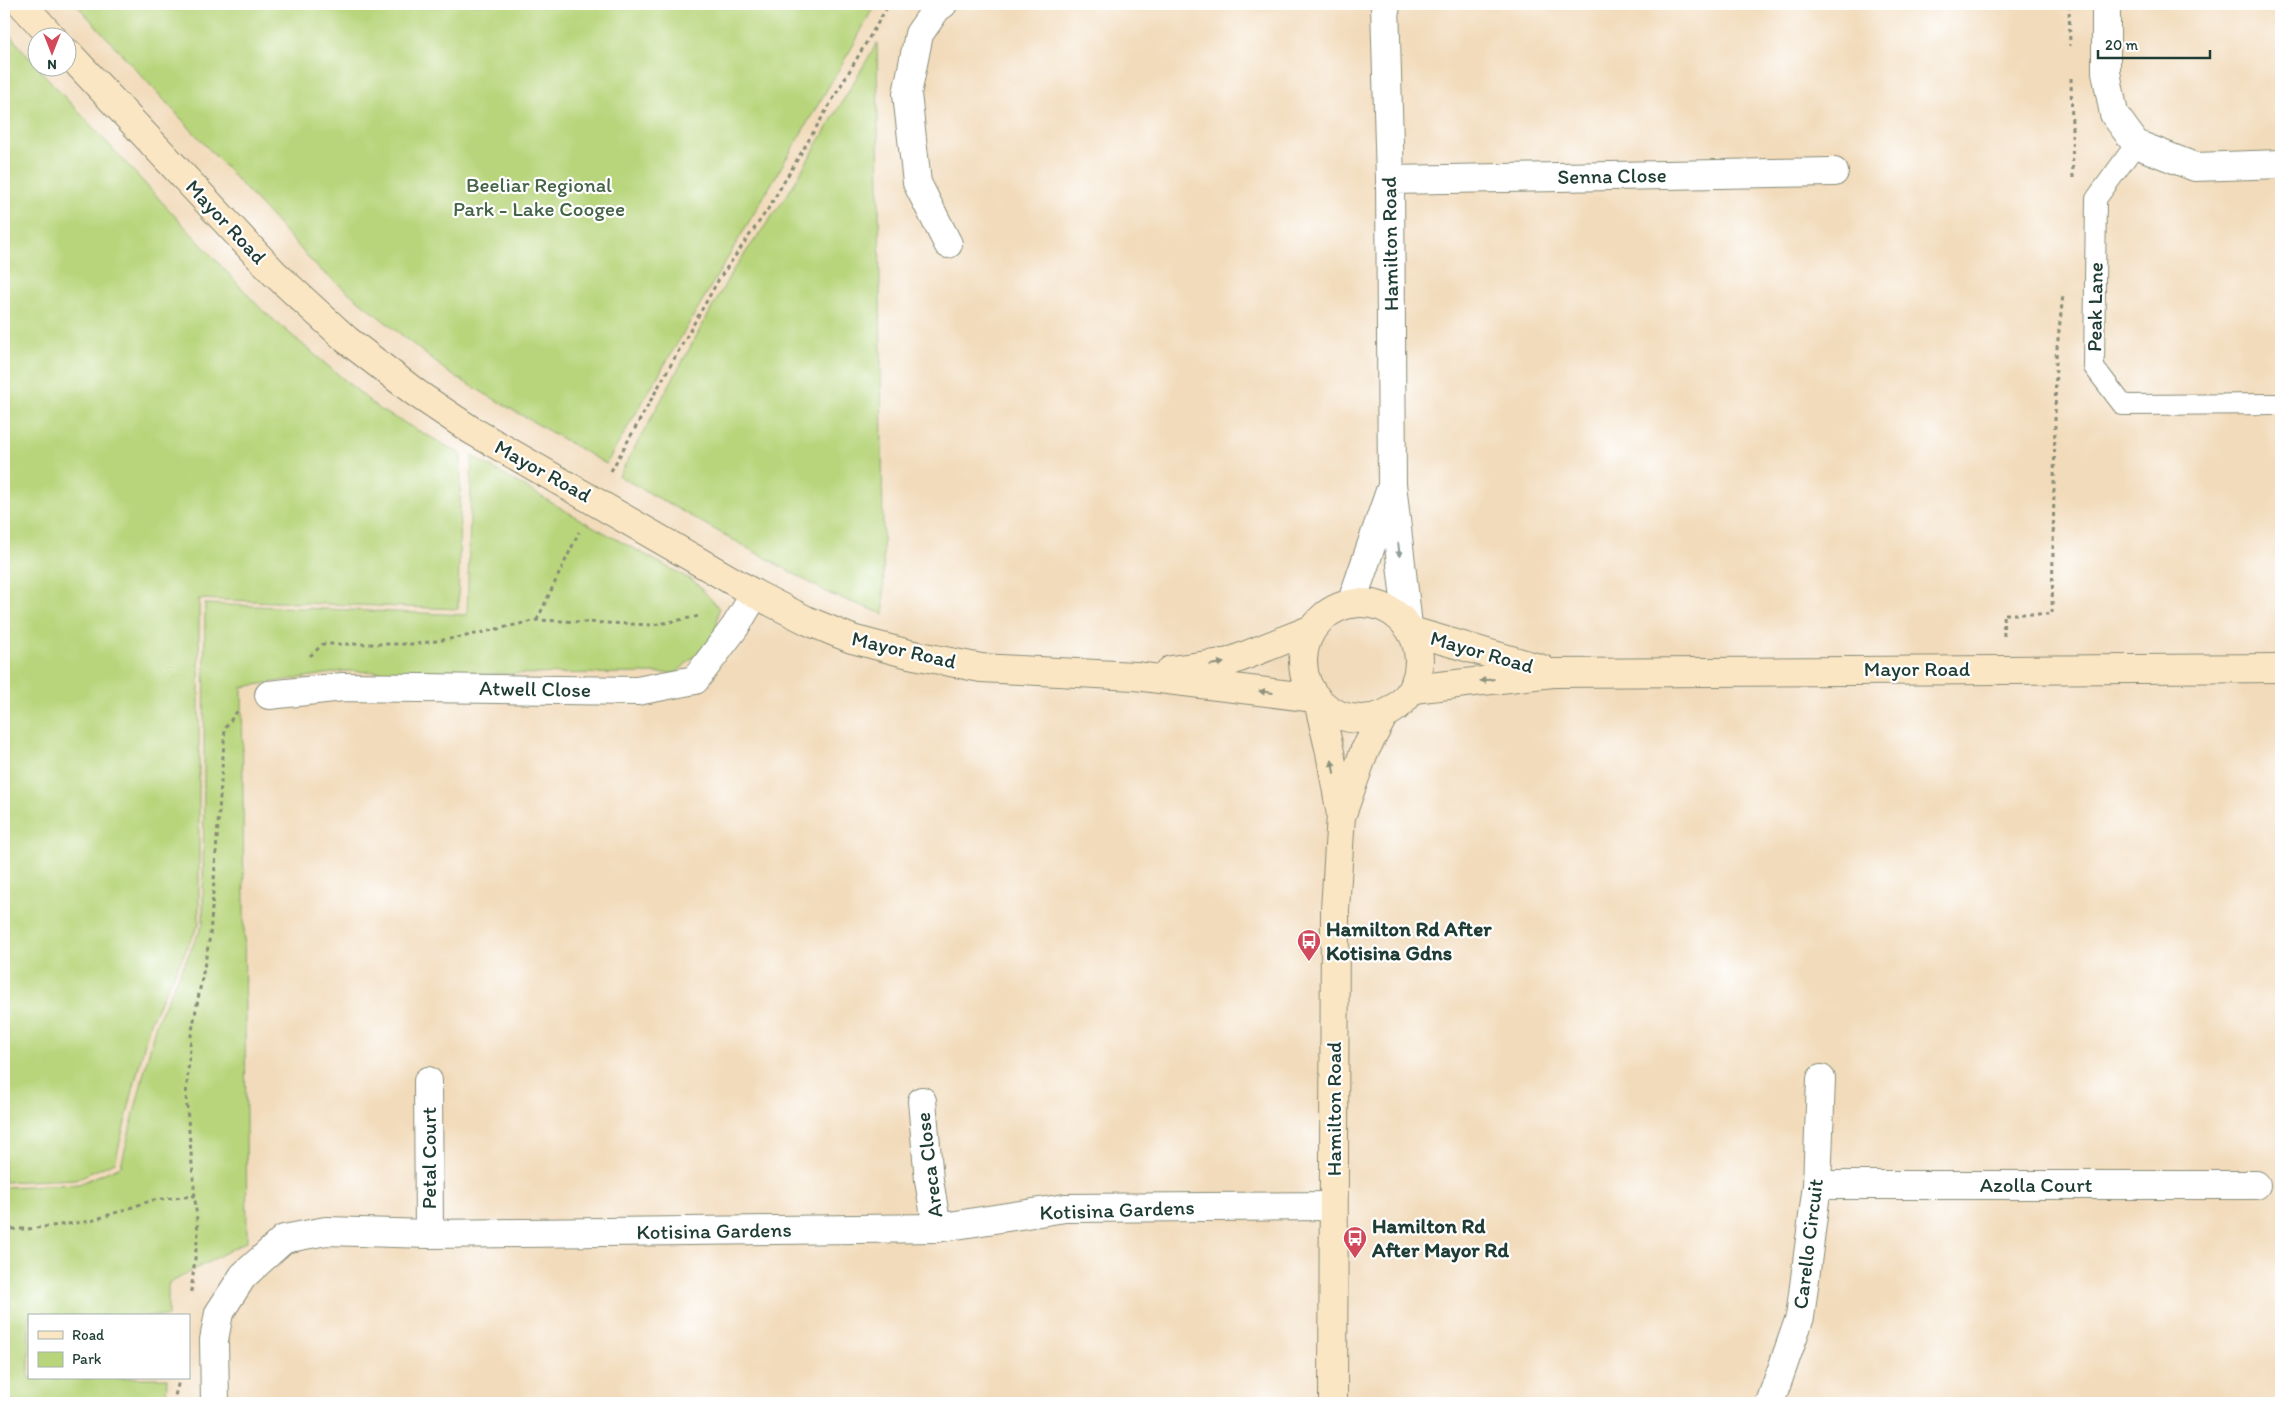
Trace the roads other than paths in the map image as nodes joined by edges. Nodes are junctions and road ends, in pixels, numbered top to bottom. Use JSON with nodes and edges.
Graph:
{"nodes":[{"id":1,"x":22,"y":4,"type":"edge"},
{"id":2,"x":943,"y":4,"type":"edge"},
{"id":3,"x":1385,"y":4,"type":"edge"},
{"id":4,"x":2106,"y":4,"type":"edge"},
{"id":5,"x":44,"y":28,"type":"edge"},
{"id":6,"x":78,"y":64,"type":"edge"},
{"id":7,"x":2136,"y":144,"type":"junction"},
{"id":8,"x":2281,"y":164,"type":"edge"},
{"id":9,"x":1834,"y":172,"type":"dead end"},
{"id":10,"x":1390,"y":180,"type":"junction"},
{"id":11,"x":948,"y":244,"type":"dead end"},
{"id":12,"x":2281,"y":404,"type":"edge"},
{"id":13,"x":1392,"y":484,"type":"junction"},
{"id":14,"x":755,"y":594,"type":"junction"},
{"id":15,"x":1351,"y":604,"type":"junction"},
{"id":16,"x":1312,"y":629,"type":"junction"},
{"id":17,"x":1410,"y":629,"type":"junction"},
{"id":18,"x":2281,"y":668,"type":"edge"},
{"id":19,"x":1553,"y":672,"type":"junction"},
{"id":20,"x":1134,"y":676,"type":"junction"},
{"id":21,"x":1412,"y":690,"type":"junction"},
{"id":22,"x":269,"y":695,"type":"road end"},
{"id":23,"x":1316,"y":700,"type":"junction"},
{"id":24,"x":1384,"y":715,"type":"junction"},
{"id":25,"x":1341,"y":816,"type":"junction"},
{"id":26,"x":1821,"y":1080,"type":"dead end"},
{"id":27,"x":428,"y":1081,"type":"dead end"},
{"id":28,"x":922,"y":1101,"type":"dead end"},
{"id":29,"x":2256,"y":1185,"type":"dead end"},
{"id":30,"x":1817,"y":1186,"type":"junction"},
{"id":31,"x":1333,"y":1206,"type":"junction"},
{"id":32,"x":936,"y":1228,"type":"junction"},
{"id":33,"x":429,"y":1234,"type":"junction"},
{"id":34,"x":215,"y":1403,"type":"edge"},
{"id":35,"x":1333,"y":1403,"type":"edge"},
{"id":36,"x":1770,"y":1403,"type":"edge"}],
"edges":[{"from":1,"to":5,"type":"main road"},
{"from":2,"to":11,"type":"street"},
{"from":3,"to":10,"type":"street","name":"Hamilton Road"},
{"from":4,"to":7,"type":"street"},
{"from":6,"to":14,"type":"main road","name":"Mayor Road"},
{"from":7,"to":8,"type":"street"},
{"from":7,"to":12,"type":"lane","name":"Peak Lane"},
{"from":9,"to":10,"type":"street","name":"Senna Close"},
{"from":10,"to":13,"type":"street","name":"Hamilton Road"},
{"from":13,"to":15,"type":"street","name":"Hamilton Road"},
{"from":13,"to":17,"type":"street","name":"Hamilton Road","one_way":true},
{"from":14,"to":20,"type":"main road","name":"Mayor Road"},
{"from":14,"to":22,"type":"street","name":"Atwell Close"},
{"from":15,"to":16,"type":"main road"},
{"from":15,"to":17,"type":"main road"},
{"from":20,"to":16,"type":"main road","name":"Mayor Road","one_way":true},
{"from":16,"to":23,"type":"main road"},
{"from":17,"to":19,"type":"main road","name":"Mayor Road"},
{"from":17,"to":21,"type":"main road"},
{"from":18,"to":19,"type":"main road","name":"Mayor Road"},
{"from":19,"to":21,"type":"main road","name":"Mayor Road","one_way":true},
{"from":23,"to":20,"type":"main road","name":"Mayor Road","one_way":true},
{"from":21,"to":24,"type":"main road"},
{"from":23,"to":24,"type":"main road"},
{"from":25,"to":23,"type":"main road","name":"Hamilton Road","one_way":true},
{"from":24,"to":25,"type":"main road","name":"Hamilton Road"},
{"from":25,"to":31,"type":"main road","name":"Hamilton Road"},
{"from":26,"to":30,"type":"street","name":"Carello Circuit"},
{"from":27,"to":33,"type":"street","name":"Petal Court"},
{"from":28,"to":32,"type":"street","name":"Areca Close"},
{"from":29,"to":30,"type":"street","name":"Azolla Court"},
{"from":30,"to":36,"type":"street","name":"Carello Circuit"},
{"from":31,"to":32,"type":"street","name":"Kotisina Gardens"},
{"from":31,"to":35,"type":"main road","name":"Hamilton Road"},
{"from":32,"to":33,"type":"street","name":"Kotisina Gardens"},
{"from":33,"to":34,"type":"street","name":"Kotisina Gardens"}]}
